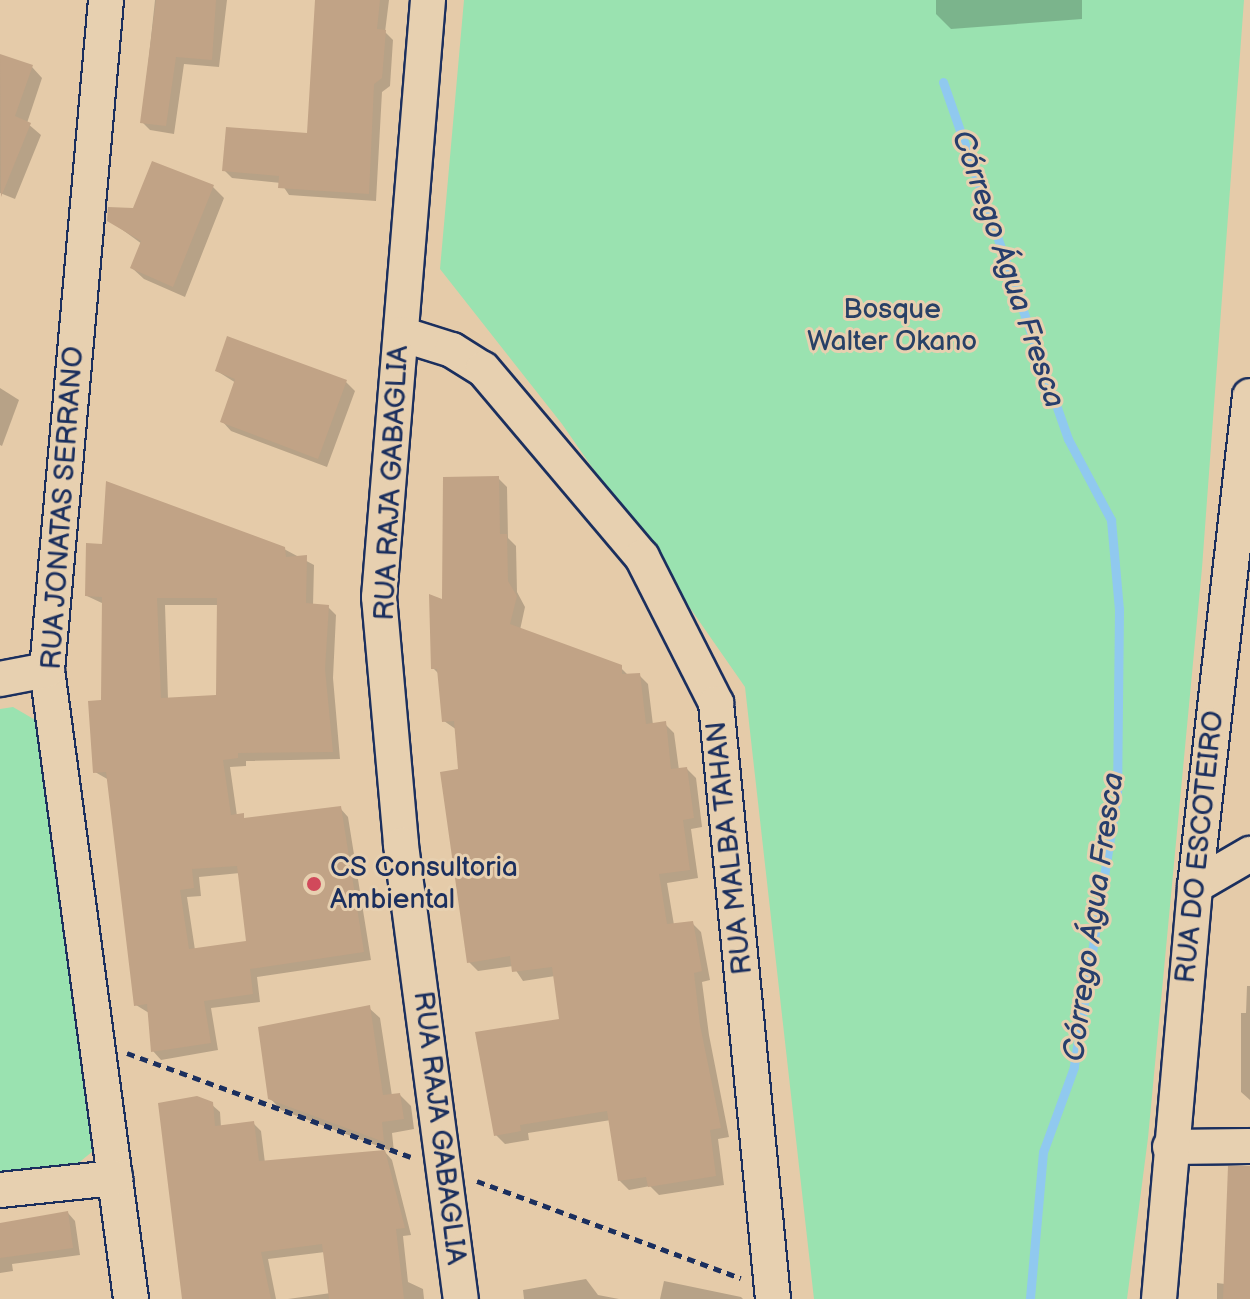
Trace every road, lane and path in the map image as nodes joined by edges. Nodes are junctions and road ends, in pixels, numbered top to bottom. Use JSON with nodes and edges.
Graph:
{"nodes":[{"id":1,"x":106,"y":0,"type":"edge"},
{"id":2,"x":428,"y":0,"type":"edge"},
{"id":3,"x":401,"y":334,"type":"junction"},
{"id":4,"x":1250,"y":396,"type":"edge"},
{"id":5,"x":47,"y":670,"type":"junction"},
{"id":6,"x":0,"y":679,"type":"edge"},
{"id":7,"x":1250,"y":854,"type":"edge"},
{"id":8,"x":1195,"y":886,"type":"junction"},
{"id":9,"x":1250,"y":1146,"type":"edge"},
{"id":10,"x":1170,"y":1147,"type":"junction"},
{"id":11,"x":115,"y":1178,"type":"junction"},
{"id":12,"x":0,"y":1190,"type":"edge"},
{"id":13,"x":131,"y":1299,"type":"edge"},
{"id":14,"x":461,"y":1299,"type":"edge"},
{"id":15,"x":773,"y":1299,"type":"edge"},
{"id":16,"x":1159,"y":1299,"type":"edge"}],
"edges":[{"from":1,"to":5,"type":"street","name":"RUA JONATAS SERRANO"},
{"from":2,"to":3,"type":"street","name":"RUA RAJA GABAGLIA"},
{"from":3,"to":14,"type":"street","name":"RUA RAJA GABAGLIA"},
{"from":3,"to":15,"type":"street","name":"RUA MALBA TAHAN"},
{"from":4,"to":8,"type":"street","name":"RUA DO ESCOTEIRO"},
{"from":5,"to":6,"type":"street"},
{"from":5,"to":11,"type":"street","name":"RUA JONATAS SERRANO"},
{"from":7,"to":8,"type":"street"},
{"from":8,"to":10,"type":"street","name":"RUA DO ESCOTEIRO"},
{"from":9,"to":10,"type":"street"},
{"from":10,"to":16,"type":"street","name":"RUA DO ESCOTEIRO"},
{"from":11,"to":12,"type":"street"},
{"from":11,"to":13,"type":"street","name":"RUA JONATAS SERRANO"}]}
